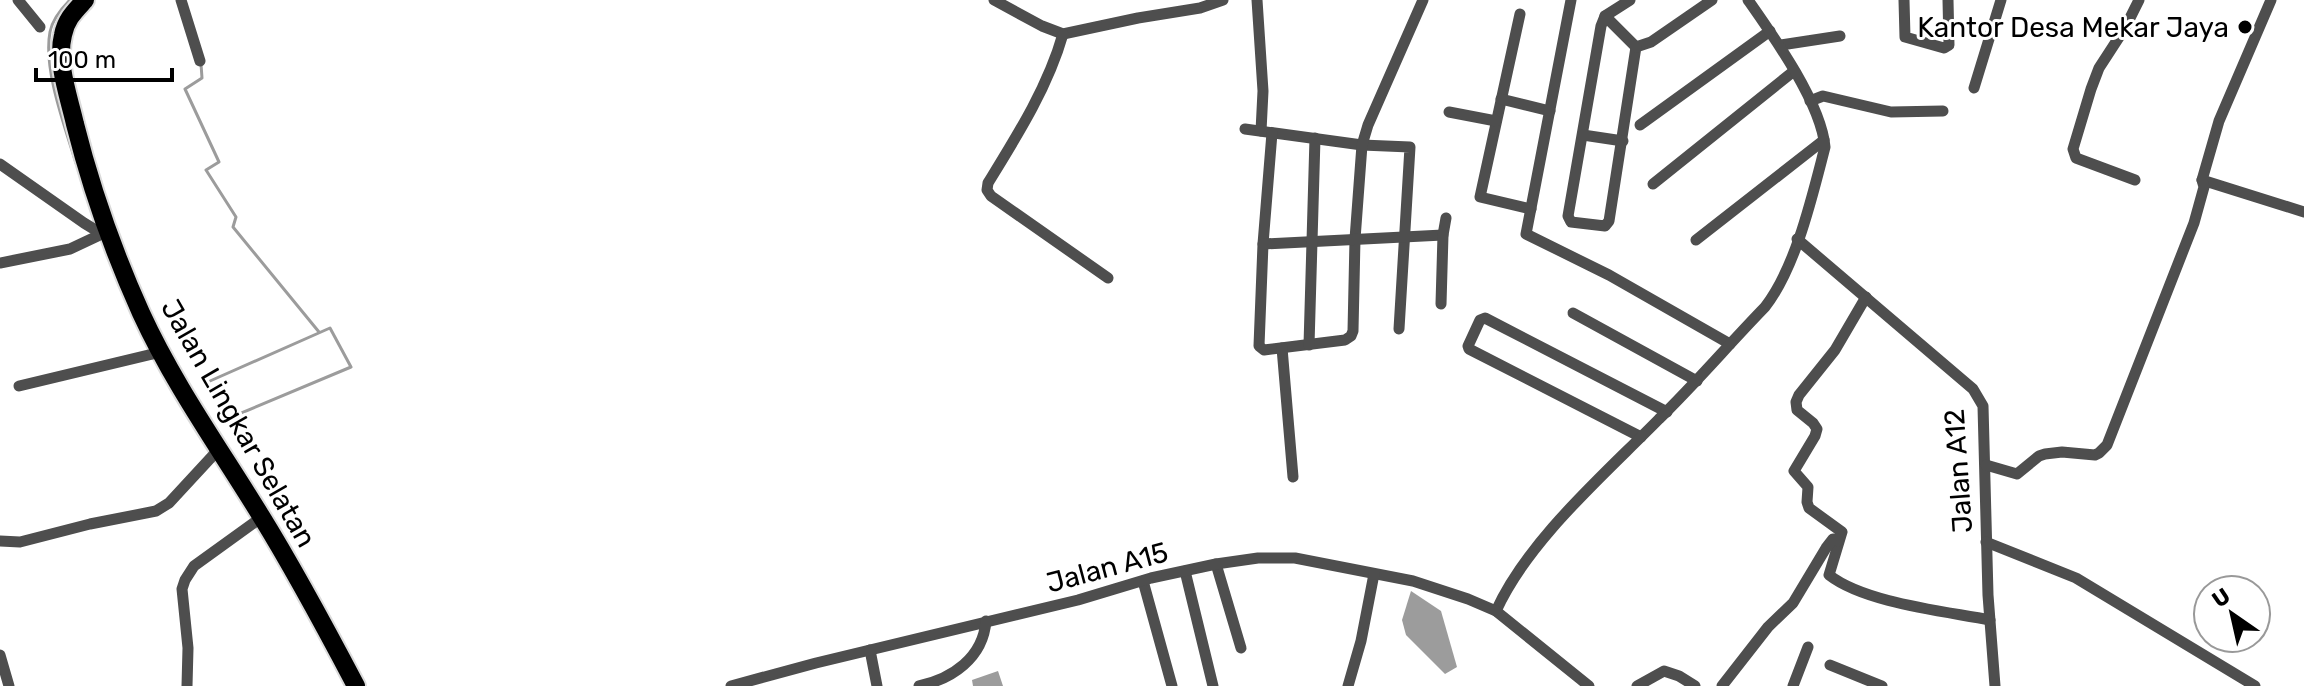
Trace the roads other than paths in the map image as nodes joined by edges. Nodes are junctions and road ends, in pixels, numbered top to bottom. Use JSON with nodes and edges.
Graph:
{"nodes":[{"id":1,"x":18,"y":0,"type":"edge"},
{"id":2,"x":85,"y":0,"type":"edge"},
{"id":3,"x":181,"y":0,"type":"edge"},
{"id":4,"x":994,"y":0,"type":"edge"},
{"id":5,"x":1223,"y":0,"type":"edge"},
{"id":6,"x":1257,"y":0,"type":"edge"},
{"id":7,"x":1423,"y":0,"type":"edge"},
{"id":8,"x":1571,"y":0,"type":"edge"},
{"id":9,"x":1630,"y":0,"type":"edge"},
{"id":10,"x":1712,"y":0,"type":"edge"},
{"id":11,"x":1748,"y":0,"type":"edge"},
{"id":12,"x":1904,"y":0,"type":"edge"},
{"id":13,"x":1948,"y":0,"type":"edge"},
{"id":14,"x":2001,"y":0,"type":"edge"},
{"id":15,"x":2139,"y":0,"type":"edge"},
{"id":16,"x":2271,"y":0,"type":"edge"},
{"id":17,"x":1520,"y":14,"type":"dead end"},
{"id":18,"x":1605,"y":16,"type":"junction"},
{"id":19,"x":40,"y":27,"type":"dead end"},
{"id":20,"x":1770,"y":31,"type":"junction"},
{"id":21,"x":1063,"y":34,"type":"junction"},
{"id":22,"x":1840,"y":36,"type":"dead end"},
{"id":23,"x":1781,"y":45,"type":"junction"},
{"id":24,"x":1636,"y":47,"type":"junction"},
{"id":25,"x":200,"y":61,"type":"dead end"},
{"id":26,"x":1794,"y":71,"type":"junction"},
{"id":27,"x":1974,"y":88,"type":"dead end"},
{"id":28,"x":1501,"y":99,"type":"junction"},
{"id":29,"x":1810,"y":101,"type":"junction"},
{"id":30,"x":1550,"y":111,"type":"junction"},
{"id":31,"x":1943,"y":111,"type":"dead end"},
{"id":32,"x":1449,"y":112,"type":"dead end"},
{"id":33,"x":1496,"y":121,"type":"junction"},
{"id":34,"x":1640,"y":125,"type":"dead end"},
{"id":35,"x":1245,"y":129,"type":"dead end"},
{"id":36,"x":1266,"y":132,"type":"junction"},
{"id":37,"x":1583,"y":135,"type":"junction"},
{"id":38,"x":1315,"y":138,"type":"junction"},
{"id":39,"x":1824,"y":140,"type":"junction"},
{"id":40,"x":1623,"y":141,"type":"junction"},
{"id":41,"x":1362,"y":145,"type":"junction"},
{"id":42,"x":0,"y":164,"type":"edge"},
{"id":43,"x":2135,"y":180,"type":"dead end"},
{"id":44,"x":2202,"y":180,"type":"junction"},
{"id":45,"x":1653,"y":184,"type":"dead end"},
{"id":46,"x":1531,"y":209,"type":"junction"},
{"id":47,"x":2304,"y":212,"type":"edge"},
{"id":48,"x":1446,"y":218,"type":"dead end"},
{"id":49,"x":105,"y":232,"type":"junction"},
{"id":50,"x":1443,"y":235,"type":"junction"},
{"id":51,"x":1403,"y":236,"type":"junction"},
{"id":52,"x":1355,"y":239,"type":"junction"},
{"id":53,"x":1797,"y":239,"type":"junction"},
{"id":54,"x":1696,"y":240,"type":"dead end"},
{"id":55,"x":1311,"y":242,"type":"junction"},
{"id":56,"x":1263,"y":244,"type":"junction"},
{"id":57,"x":0,"y":263,"type":"edge"},
{"id":58,"x":1108,"y":278,"type":"dead end"},
{"id":59,"x":1866,"y":297,"type":"junction"},
{"id":60,"x":1441,"y":304,"type":"dead end"},
{"id":61,"x":1573,"y":313,"type":"dead end"},
{"id":62,"x":1399,"y":329,"type":"dead end"},
{"id":63,"x":1730,"y":344,"type":"junction"},
{"id":64,"x":1309,"y":345,"type":"junction"},
{"id":65,"x":1282,"y":348,"type":"junction"},
{"id":66,"x":161,"y":352,"type":"junction"},
{"id":67,"x":1697,"y":381,"type":"junction"},
{"id":68,"x":19,"y":386,"type":"dead end"},
{"id":69,"x":1667,"y":412,"type":"junction"},
{"id":70,"x":1641,"y":437,"type":"junction"},
{"id":71,"x":218,"y":450,"type":"junction"},
{"id":72,"x":1986,"y":465,"type":"junction"},
{"id":73,"x":1293,"y":477,"type":"dead end"},
{"id":74,"x":262,"y":517,"type":"junction"},
{"id":75,"x":0,"y":541,"type":"edge"},
{"id":76,"x":1838,"y":541,"type":"junction"},
{"id":77,"x":1986,"y":542,"type":"junction"},
{"id":78,"x":1216,"y":564,"type":"junction"},
{"id":79,"x":1185,"y":571,"type":"junction"},
{"id":80,"x":1374,"y":574,"type":"junction"},
{"id":81,"x":1143,"y":581,"type":"junction"},
{"id":82,"x":1496,"y":611,"type":"junction"},
{"id":83,"x":1990,"y":620,"type":"junction"},
{"id":84,"x":986,"y":621,"type":"junction"},
{"id":85,"x":1808,"y":647,"type":"dead end"},
{"id":86,"x":1241,"y":648,"type":"dead end"},
{"id":87,"x":870,"y":650,"type":"junction"},
{"id":88,"x":0,"y":655,"type":"edge"},
{"id":89,"x":1830,"y":665,"type":"dead end"},
{"id":90,"x":9,"y":686,"type":"edge"},
{"id":91,"x":187,"y":686,"type":"edge"},
{"id":92,"x":356,"y":686,"type":"edge"},
{"id":93,"x":731,"y":686,"type":"edge"},
{"id":94,"x":877,"y":686,"type":"edge"},
{"id":95,"x":919,"y":686,"type":"edge"},
{"id":96,"x":1172,"y":686,"type":"edge"},
{"id":97,"x":1213,"y":686,"type":"edge"},
{"id":98,"x":1348,"y":686,"type":"edge"},
{"id":99,"x":1589,"y":686,"type":"edge"},
{"id":100,"x":1637,"y":686,"type":"edge"},
{"id":101,"x":1695,"y":686,"type":"edge"},
{"id":102,"x":1722,"y":686,"type":"edge"},
{"id":103,"x":1793,"y":686,"type":"edge"},
{"id":104,"x":1882,"y":686,"type":"edge"},
{"id":105,"x":1995,"y":686,"type":"edge"},
{"id":106,"x":2255,"y":686,"type":"edge"}],
"edges":[{"from":1,"to":19,"type":"street"},
{"from":2,"to":49,"type":"highway","name":"Jalan Lingkar Selatan"},
{"from":3,"to":25,"type":"street"},
{"from":4,"to":21,"type":"street"},
{"from":5,"to":21,"type":"street"},
{"from":6,"to":36,"type":"street"},
{"from":7,"to":41,"type":"street"},
{"from":8,"to":30,"type":"street"},
{"from":9,"to":18,"type":"street"},
{"from":10,"to":24,"type":"street"},
{"from":11,"to":20,"type":"street"},
{"from":12,"to":13,"type":"street"},
{"from":14,"to":27,"type":"street"},
{"from":15,"to":43,"type":"street"},
{"from":16,"to":44,"type":"street"},
{"from":17,"to":28,"type":"street"},
{"from":18,"to":24,"type":"street"},
{"from":18,"to":37,"type":"street"},
{"from":20,"to":23,"type":"street"},
{"from":20,"to":34,"type":"street"},
{"from":21,"to":58,"type":"street"},
{"from":22,"to":23,"type":"street"},
{"from":23,"to":26,"type":"street"},
{"from":24,"to":40,"type":"street"},
{"from":26,"to":29,"type":"street"},
{"from":26,"to":45,"type":"street"},
{"from":28,"to":30,"type":"street"},
{"from":28,"to":33,"type":"street"},
{"from":29,"to":31,"type":"street"},
{"from":29,"to":39,"type":"street"},
{"from":30,"to":46,"type":"street"},
{"from":32,"to":33,"type":"street"},
{"from":33,"to":46,"type":"street"},
{"from":35,"to":36,"type":"street"},
{"from":36,"to":38,"type":"street"},
{"from":36,"to":56,"type":"street"},
{"from":37,"to":40,"type":"street"},
{"from":37,"to":40,"type":"street"},
{"from":38,"to":41,"type":"street"},
{"from":38,"to":55,"type":"street"},
{"from":39,"to":53,"type":"street"},
{"from":39,"to":54,"type":"street"},
{"from":41,"to":51,"type":"street"},
{"from":41,"to":52,"type":"street"},
{"from":42,"to":49,"type":"street"},
{"from":44,"to":47,"type":"street"},
{"from":44,"to":72,"type":"street"},
{"from":46,"to":63,"type":"street"},
{"from":48,"to":50,"type":"street"},
{"from":49,"to":57,"type":"street"},
{"from":49,"to":66,"type":"highway","name":"Jalan Lingkar Selatan"},
{"from":50,"to":51,"type":"street"},
{"from":50,"to":60,"type":"street"},
{"from":51,"to":52,"type":"street"},
{"from":51,"to":62,"type":"street"},
{"from":52,"to":55,"type":"street"},
{"from":52,"to":64,"type":"street"},
{"from":53,"to":59,"type":"street","name":"Jalan A12"},
{"from":53,"to":63,"type":"street"},
{"from":55,"to":56,"type":"street"},
{"from":55,"to":64,"type":"street"},
{"from":56,"to":65,"type":"street"},
{"from":59,"to":72,"type":"street","name":"Jalan A12"},
{"from":59,"to":76,"type":"street"},
{"from":61,"to":67,"type":"street"},
{"from":63,"to":67,"type":"street"},
{"from":64,"to":65,"type":"street"},
{"from":65,"to":73,"type":"street"},
{"from":66,"to":68,"type":"street"},
{"from":66,"to":71,"type":"highway","name":"Jalan Lingkar Selatan"},
{"from":67,"to":69,"type":"street"},
{"from":69,"to":70,"type":"street"},
{"from":69,"to":70,"type":"street"},
{"from":70,"to":82,"type":"street"},
{"from":71,"to":74,"type":"highway","name":"Jalan Lingkar Selatan"},
{"from":71,"to":75,"type":"street"},
{"from":72,"to":77,"type":"street","name":"Jalan A12"},
{"from":74,"to":91,"type":"street"},
{"from":74,"to":92,"type":"highway","name":"Jalan Lingkar Selatan"},
{"from":76,"to":83,"type":"street"},
{"from":76,"to":102,"type":"street"},
{"from":77,"to":83,"type":"street","name":"Jalan A12"},
{"from":77,"to":106,"type":"street"},
{"from":78,"to":79,"type":"street","name":"Jalan A15"},
{"from":78,"to":80,"type":"street","name":"Jalan A15"},
{"from":78,"to":86,"type":"street"},
{"from":79,"to":81,"type":"street","name":"Jalan A15"},
{"from":79,"to":97,"type":"street"},
{"from":80,"to":82,"type":"street","name":"Jalan A15"},
{"from":80,"to":98,"type":"street"},
{"from":81,"to":84,"type":"street","name":"Jalan A15"},
{"from":81,"to":96,"type":"street"},
{"from":82,"to":99,"type":"street","name":"Jalan A15"},
{"from":83,"to":105,"type":"street","name":"Jalan A12"},
{"from":84,"to":87,"type":"street","name":"Jalan A15"},
{"from":84,"to":95,"type":"street"},
{"from":85,"to":103,"type":"street"},
{"from":87,"to":93,"type":"street","name":"Jalan A15"},
{"from":87,"to":94,"type":"street"},
{"from":88,"to":90,"type":"street"},
{"from":89,"to":104,"type":"street"},
{"from":100,"to":101,"type":"street"}]}
